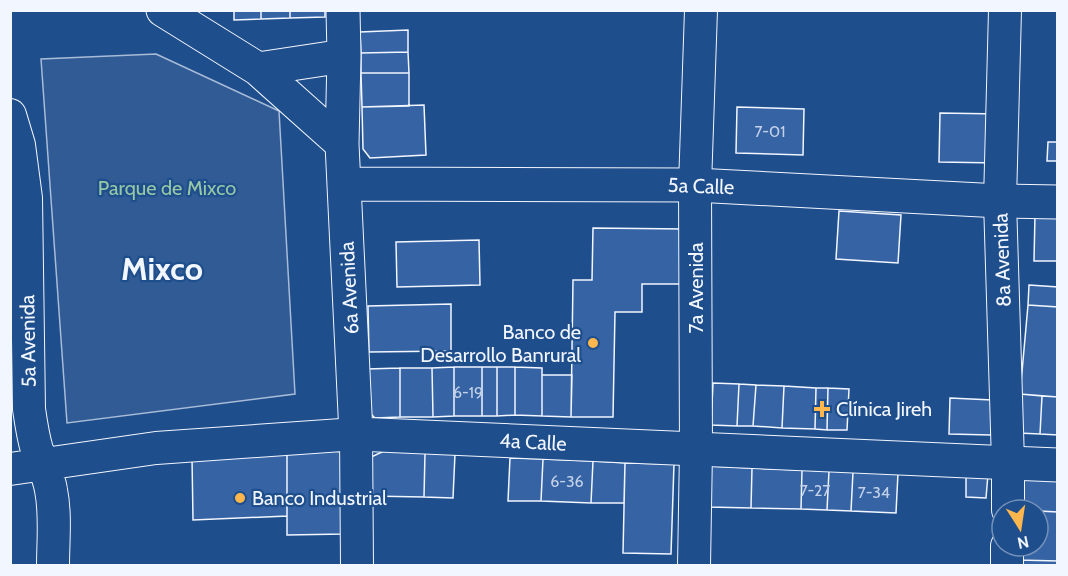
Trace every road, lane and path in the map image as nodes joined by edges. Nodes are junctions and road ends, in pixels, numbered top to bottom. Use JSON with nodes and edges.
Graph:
{"nodes":[{"id":1,"x":163,"y":10,"type":"edge"},
{"id":2,"x":343,"y":10,"type":"edge"},
{"id":3,"x":701,"y":10,"type":"edge"},
{"id":4,"x":1005,"y":10,"type":"edge"},
{"id":5,"x":344,"y":56,"type":"junction"},
{"id":6,"x":258,"y":69,"type":"junction"},
{"id":7,"x":10,"y":115,"type":"edge"},
{"id":8,"x":342,"y":144,"type":"junction"},
{"id":9,"x":344,"y":184,"type":"junction"},
{"id":10,"x":695,"y":185,"type":"junction"},
{"id":11,"x":1000,"y":201,"type":"junction"},
{"id":12,"x":1058,"y":202,"type":"edge"},
{"id":13,"x":356,"y":434,"type":"junction"},
{"id":14,"x":696,"y":450,"type":"junction"},
{"id":15,"x":1008,"y":462,"type":"junction"},
{"id":16,"x":44,"y":465,"type":"junction"},
{"id":17,"x":1058,"y":465,"type":"edge"},
{"id":18,"x":10,"y":469,"type":"edge"},
{"id":19,"x":1008,"y":498,"type":"edge"},
{"id":20,"x":53,"y":566,"type":"edge"},
{"id":21,"x":357,"y":566,"type":"edge"},
{"id":22,"x":693,"y":566,"type":"edge"}],
"edges":[{"from":1,"to":6,"type":"street"},
{"from":2,"to":5,"type":"street","name":"6a Avenida"},
{"from":3,"to":10,"type":"street","name":"7a Avenida"},
{"from":4,"to":11,"type":"street","name":"8a Avenida"},
{"from":5,"to":6,"type":"street"},
{"from":5,"to":8,"type":"street","name":"6a Avenida"},
{"from":6,"to":8,"type":"street"},
{"from":7,"to":16,"type":"street","name":"5a Avenida"},
{"from":8,"to":9,"type":"street","name":"6a Avenida"},
{"from":9,"to":10,"type":"street","name":"5a Calle"},
{"from":9,"to":13,"type":"street","name":"6a Avenida"},
{"from":10,"to":11,"type":"street","name":"5a Calle"},
{"from":10,"to":14,"type":"street","name":"7a Avenida"},
{"from":11,"to":12,"type":"street","name":"5a Calle"},
{"from":11,"to":15,"type":"street","name":"8a Avenida"},
{"from":13,"to":14,"type":"street","name":"4a Calle"},
{"from":13,"to":16,"type":"street","name":"4a Calle"},
{"from":13,"to":21,"type":"street","name":"6a Avenida"},
{"from":14,"to":15,"type":"street","name":"4a Calle"},
{"from":14,"to":22,"type":"street","name":"7a Avenida"},
{"from":15,"to":17,"type":"street","name":"4a Calle"},
{"from":15,"to":19,"type":"street","name":"8a Avenida"},
{"from":16,"to":18,"type":"street","name":"4a Calle"},
{"from":16,"to":20,"type":"street","name":"5a Avenida"}]}
